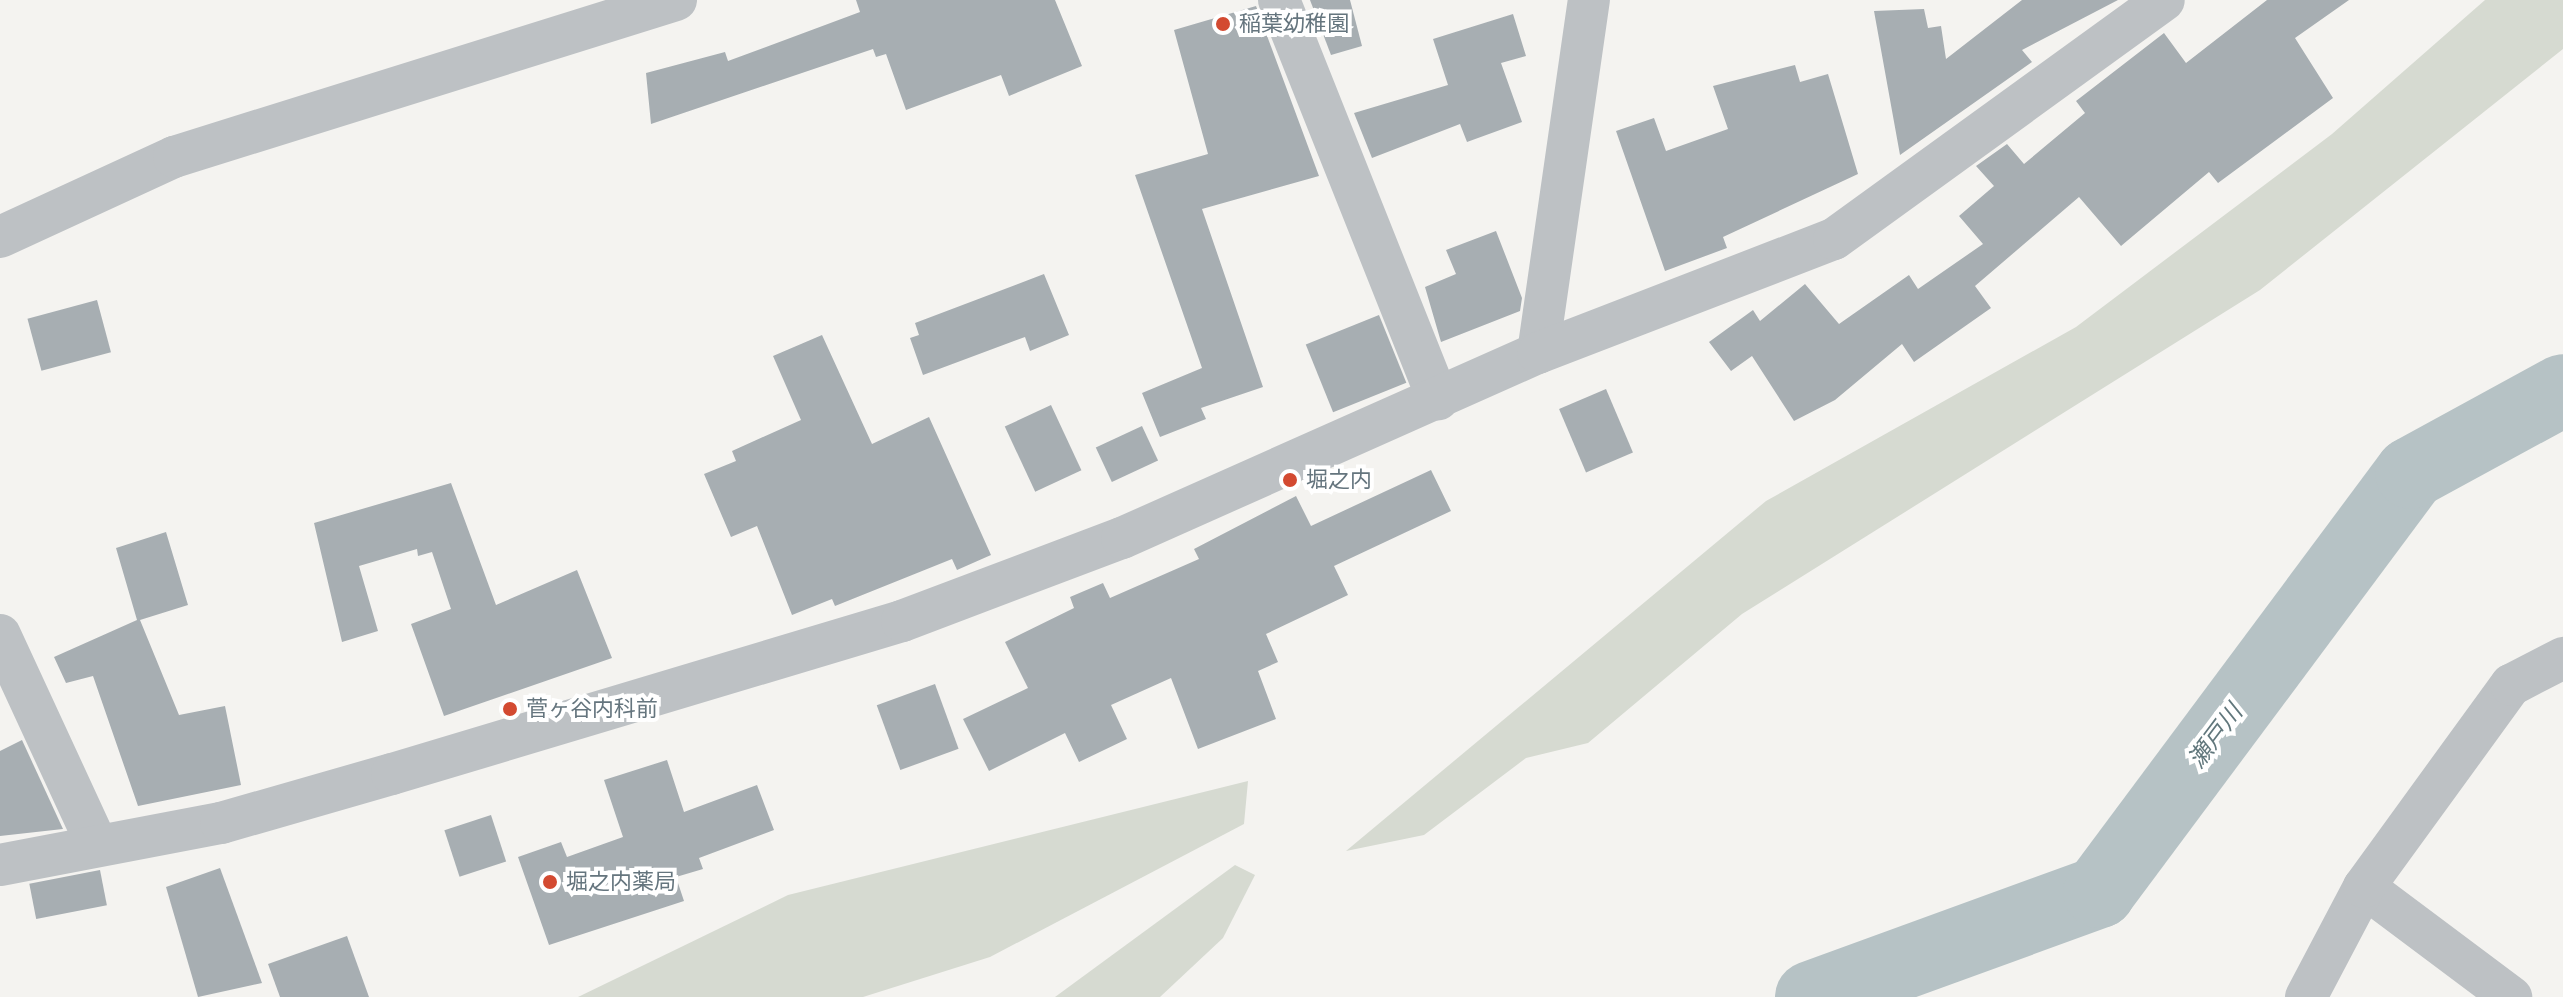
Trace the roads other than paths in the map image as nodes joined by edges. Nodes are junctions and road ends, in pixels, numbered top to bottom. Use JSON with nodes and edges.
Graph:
{"nodes":[{"id":1,"x":676,"y":0,"type":"edge"},
{"id":2,"x":1279,"y":0,"type":"edge"},
{"id":3,"x":1589,"y":0,"type":"edge"},
{"id":4,"x":2164,"y":0,"type":"edge"},
{"id":5,"x":0,"y":237,"type":"edge"},
{"id":6,"x":1538,"y":353,"type":"junction"},
{"id":7,"x":1438,"y":399,"type":"junction"},
{"id":8,"x":0,"y":635,"type":"edge"},
{"id":9,"x":2563,"y":658,"type":"edge"},
{"id":10,"x":97,"y":845,"type":"junction"},
{"id":11,"x":0,"y":865,"type":"edge"},
{"id":12,"x":2364,"y":887,"type":"junction"},
{"id":13,"x":2306,"y":997,"type":"edge"},
{"id":14,"x":2511,"y":997,"type":"edge"}],
"edges":[{"from":1,"to":5,"type":"street"},
{"from":2,"to":7,"type":"street"},
{"from":3,"to":6,"type":"street"},
{"from":4,"to":6,"type":"street"},
{"from":6,"to":7,"type":"street"},
{"from":7,"to":10,"type":"street"},
{"from":8,"to":10,"type":"street"},
{"from":9,"to":12,"type":"street"},
{"from":10,"to":11,"type":"street"},
{"from":12,"to":13,"type":"street"},
{"from":12,"to":14,"type":"street"}]}
